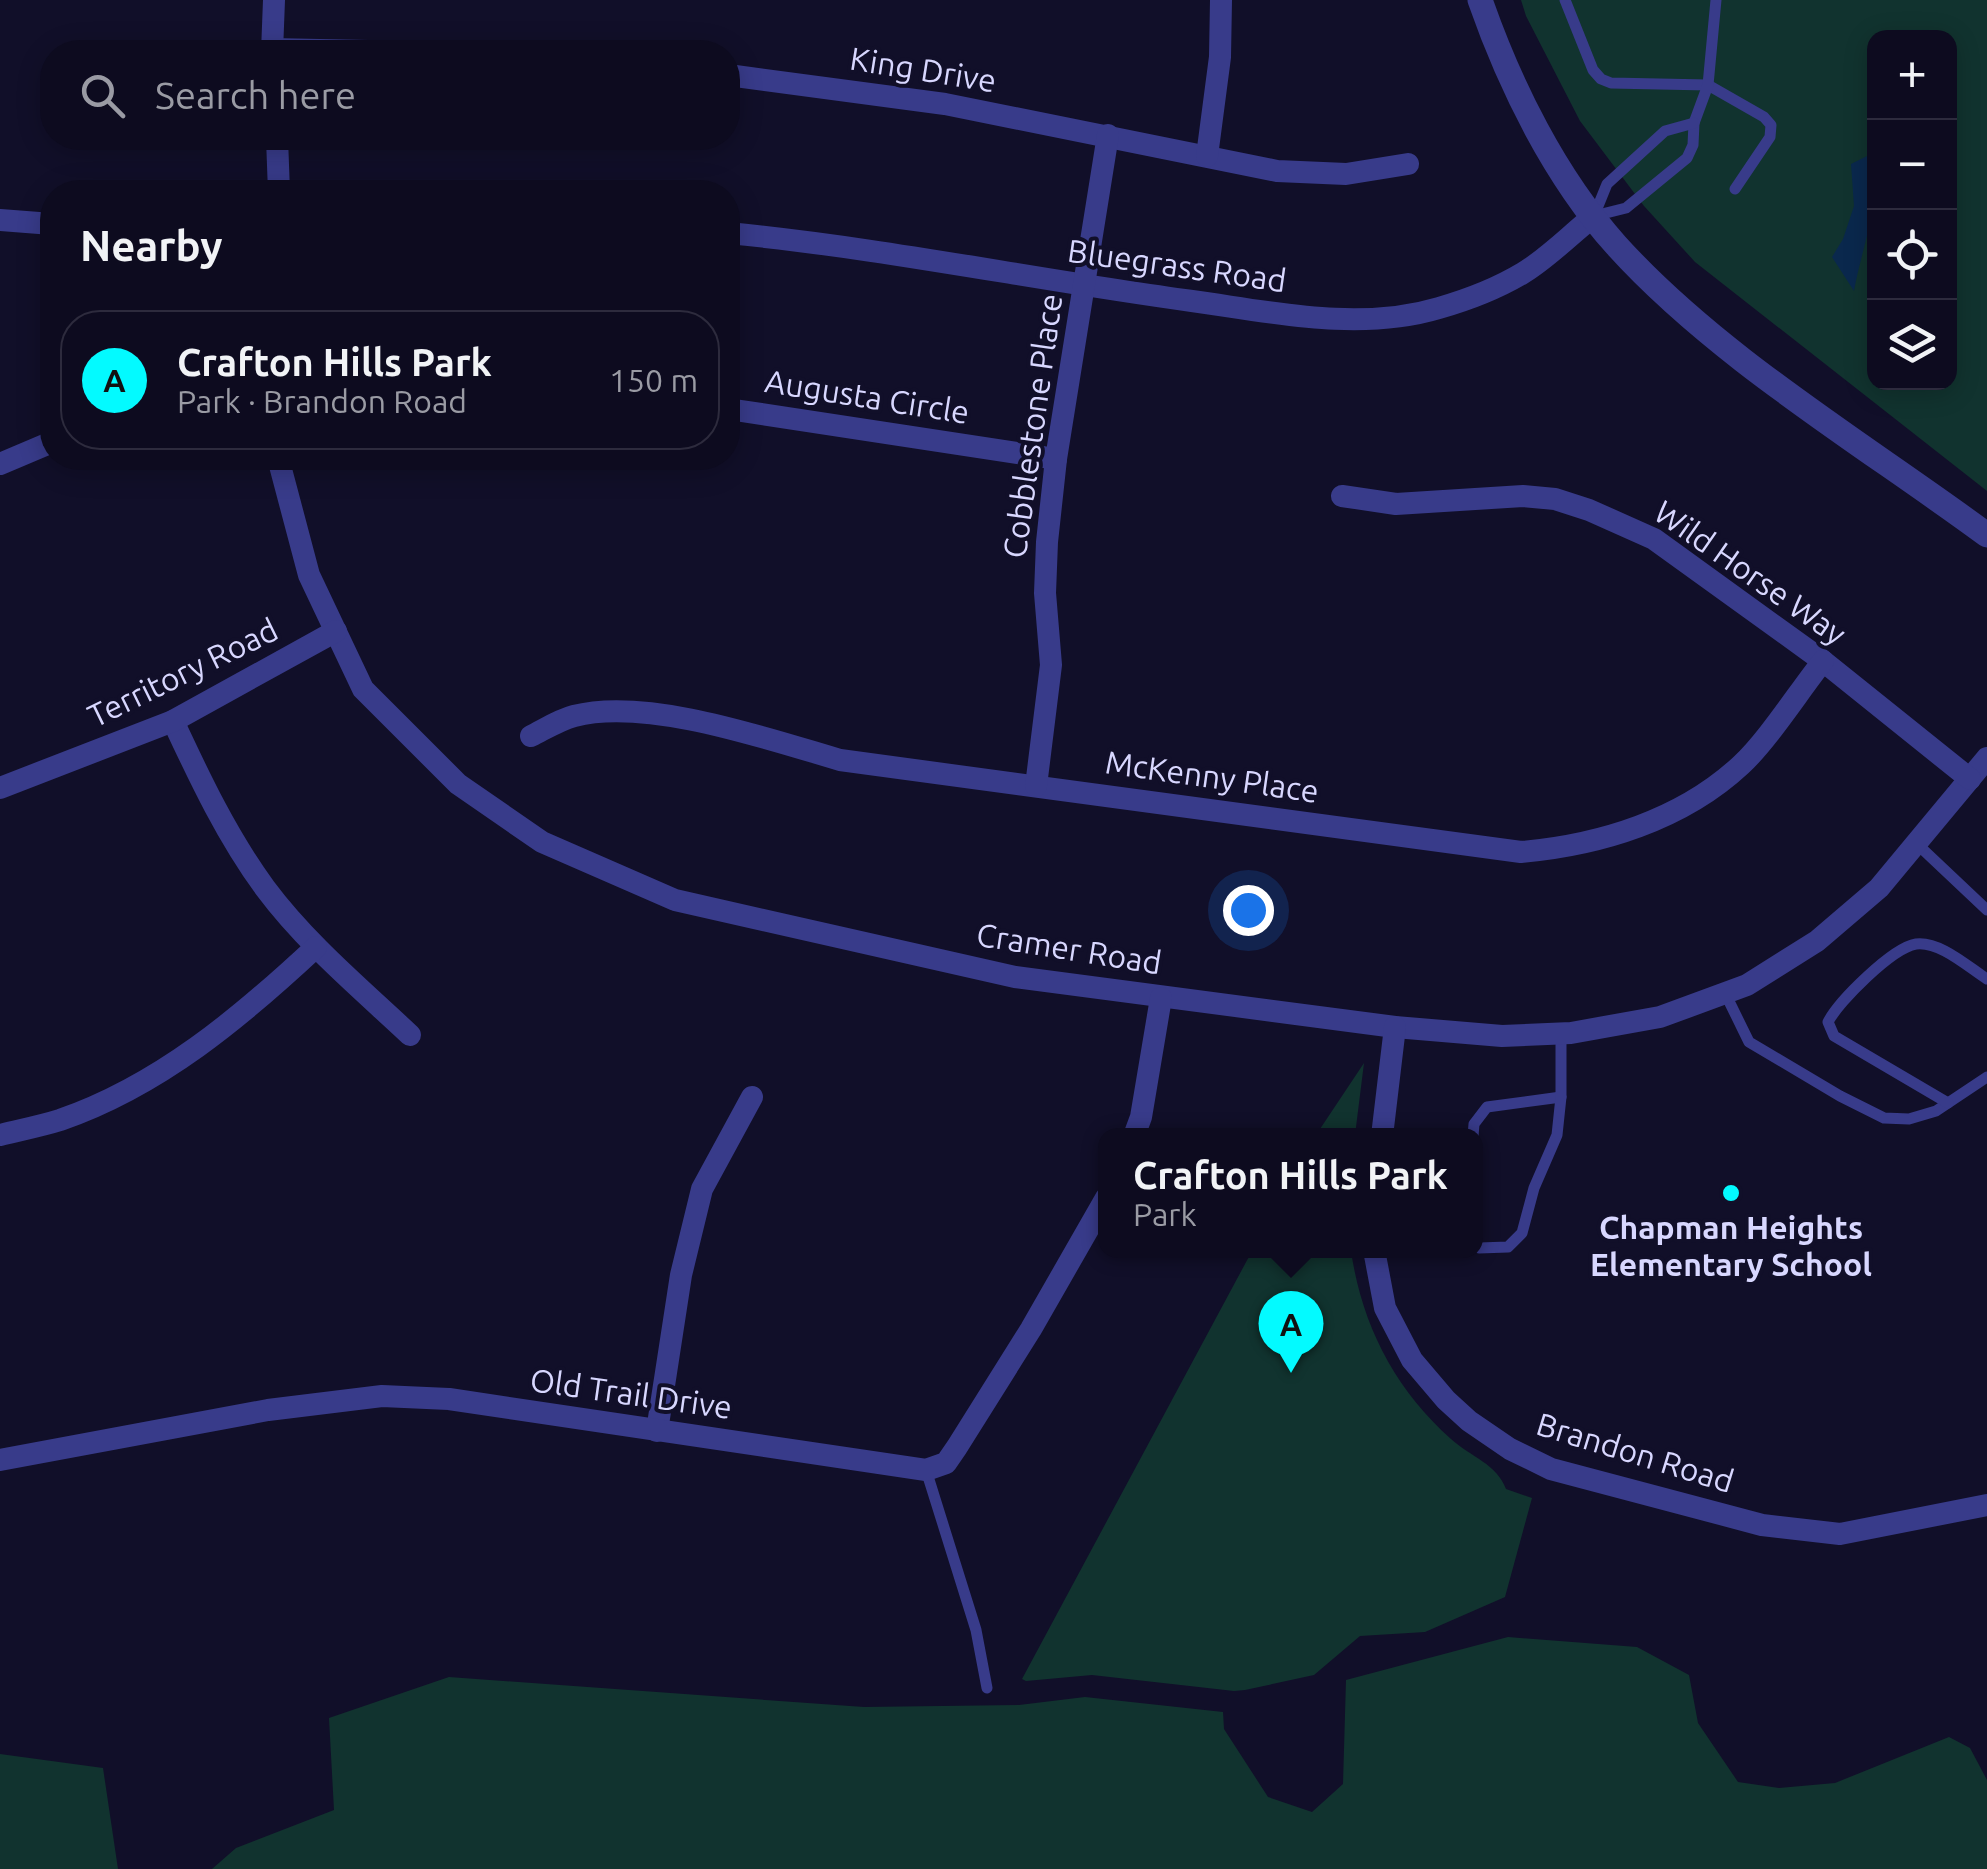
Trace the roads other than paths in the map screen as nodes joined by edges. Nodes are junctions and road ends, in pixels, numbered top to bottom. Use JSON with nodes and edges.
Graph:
{"nodes":[{"id":1,"x":274,"y":0,"type":"edge"},
{"id":2,"x":1221,"y":0,"type":"edge"},
{"id":3,"x":1480,"y":0,"type":"edge"},
{"id":4,"x":1564,"y":0,"type":"edge"},
{"id":5,"x":1716,"y":0,"type":"edge"},
{"id":6,"x":272,"y":40,"type":"edge"},
{"id":7,"x":740,"y":77,"type":"edge"},
{"id":8,"x":1708,"y":84,"type":"junction"},
{"id":9,"x":1694,"y":123,"type":"junction"},
{"id":10,"x":1108,"y":135,"type":"junction"},
{"id":11,"x":277,"y":150,"type":"edge"},
{"id":12,"x":1207,"y":156,"type":"junction"},
{"id":13,"x":1408,"y":164,"type":"dead end"},
{"id":14,"x":279,"y":180,"type":"edge"},
{"id":15,"x":1735,"y":190,"type":"dead end"},
{"id":16,"x":1594,"y":216,"type":"junction"},
{"id":17,"x":0,"y":220,"type":"edge"},
{"id":18,"x":40,"y":223,"type":"edge"},
{"id":19,"x":740,"y":234,"type":"edge"},
{"id":20,"x":1085,"y":286,"type":"junction"},
{"id":21,"x":740,"y":411,"type":"edge"},
{"id":22,"x":40,"y":447,"type":"edge"},
{"id":23,"x":1056,"y":459,"type":"junction"},
{"id":24,"x":0,"y":464,"type":"edge"},
{"id":25,"x":281,"y":470,"type":"edge"},
{"id":26,"x":1342,"y":496,"type":"dead end"},
{"id":27,"x":1987,"y":536,"type":"edge"},
{"id":28,"x":336,"y":631,"type":"junction"},
{"id":29,"x":1822,"y":661,"type":"junction"},
{"id":30,"x":174,"y":721,"type":"junction"},
{"id":31,"x":532,"y":736,"type":"dead end"},
{"id":32,"x":1987,"y":758,"type":"edge"},
{"id":33,"x":1970,"y":780,"type":"junction"},
{"id":34,"x":1036,"y":786,"type":"junction"},
{"id":35,"x":0,"y":788,"type":"edge"},
{"id":36,"x":1916,"y":843,"type":"junction"},
{"id":37,"x":1987,"y":910,"type":"edge"},
{"id":38,"x":316,"y":947,"type":"junction"},
{"id":39,"x":1987,"y":979,"type":"edge"},
{"id":40,"x":1725,"y":993,"type":"junction"},
{"id":41,"x":1161,"y":998,"type":"junction"},
{"id":42,"x":1395,"y":1027,"type":"junction"},
{"id":43,"x":1561,"y":1034,"type":"junction"},
{"id":44,"x":410,"y":1035,"type":"dead end"},
{"id":45,"x":1987,"y":1077,"type":"edge"},
{"id":46,"x":752,"y":1097,"type":"dead end"},
{"id":47,"x":1561,"y":1097,"type":"junction"},
{"id":48,"x":1948,"y":1103,"type":"junction"},
{"id":49,"x":1137,"y":1128,"type":"edge"},
{"id":50,"x":1383,"y":1128,"type":"edge"},
{"id":51,"x":1474,"y":1128,"type":"edge"},
{"id":52,"x":0,"y":1135,"type":"edge"},
{"id":53,"x":1098,"y":1212,"type":"edge"},
{"id":54,"x":1483,"y":1248,"type":"edge"},
{"id":55,"x":1376,"y":1258,"type":"edge"},
{"id":56,"x":656,"y":1431,"type":"junction"},
{"id":57,"x":0,"y":1460,"type":"edge"},
{"id":58,"x":926,"y":1470,"type":"junction"},
{"id":59,"x":1987,"y":1504,"type":"edge"},
{"id":60,"x":986,"y":1688,"type":"dead end"}],
"edges":[{"from":1,"to":6,"type":"street"},
{"from":2,"to":12,"type":"street"},
{"from":3,"to":16,"type":"street"},
{"from":4,"to":8,"type":"lane"},
{"from":5,"to":8,"type":"lane"},
{"from":7,"to":10,"type":"street","name":"King Drive"},
{"from":8,"to":9,"type":"lane"},
{"from":8,"to":15,"type":"lane"},
{"from":9,"to":16,"type":"lane"},
{"from":9,"to":16,"type":"lane"},
{"from":10,"to":12,"type":"street","name":"King Drive"},
{"from":10,"to":20,"type":"street","name":"Cobblestone Place"},
{"from":11,"to":14,"type":"street"},
{"from":12,"to":13,"type":"street","name":"King Drive"},
{"from":16,"to":20,"type":"street","name":"Bluegrass Road"},
{"from":16,"to":27,"type":"street"},
{"from":17,"to":18,"type":"street"},
{"from":19,"to":20,"type":"street","name":"Bluegrass Road"},
{"from":20,"to":23,"type":"street","name":"Cobblestone Place"},
{"from":21,"to":23,"type":"street","name":"Augusta Circle"},
{"from":22,"to":24,"type":"street"},
{"from":23,"to":34,"type":"street","name":"Cobblestone Place"},
{"from":25,"to":28,"type":"street","name":"Cramer Road"},
{"from":26,"to":29,"type":"street","name":"Wild Horse Way"},
{"from":28,"to":30,"type":"street","name":"Territory Road"},
{"from":28,"to":41,"type":"street","name":"Cramer Road"},
{"from":29,"to":33,"type":"street","name":"Wild Horse Way"},
{"from":29,"to":34,"type":"street","name":"McKenny Place"},
{"from":30,"to":35,"type":"street","name":"Territory Road"},
{"from":30,"to":38,"type":"street"},
{"from":31,"to":34,"type":"street","name":"McKenny Place"},
{"from":32,"to":33,"type":"street","name":"Cramer Road"},
{"from":33,"to":36,"type":"street","name":"Cramer Road"},
{"from":36,"to":37,"type":"lane"},
{"from":36,"to":40,"type":"street","name":"Cramer Road"},
{"from":38,"to":44,"type":"street"},
{"from":38,"to":52,"type":"street"},
{"from":39,"to":48,"type":"lane"},
{"from":40,"to":43,"type":"street","name":"Cramer Road"},
{"from":40,"to":48,"type":"lane"},
{"from":41,"to":42,"type":"street","name":"Cramer Road"},
{"from":41,"to":49,"type":"street"},
{"from":42,"to":43,"type":"street","name":"Cramer Road"},
{"from":42,"to":50,"type":"street"},
{"from":43,"to":47,"type":"lane"},
{"from":45,"to":48,"type":"lane"},
{"from":46,"to":56,"type":"street"},
{"from":47,"to":51,"type":"lane"},
{"from":47,"to":54,"type":"lane"},
{"from":53,"to":58,"type":"street"},
{"from":55,"to":59,"type":"street","name":"Brandon Road"},
{"from":56,"to":57,"type":"street","name":"Old Trail Drive"},
{"from":56,"to":58,"type":"street","name":"Old Trail Drive"},
{"from":58,"to":60,"type":"lane"}]}
